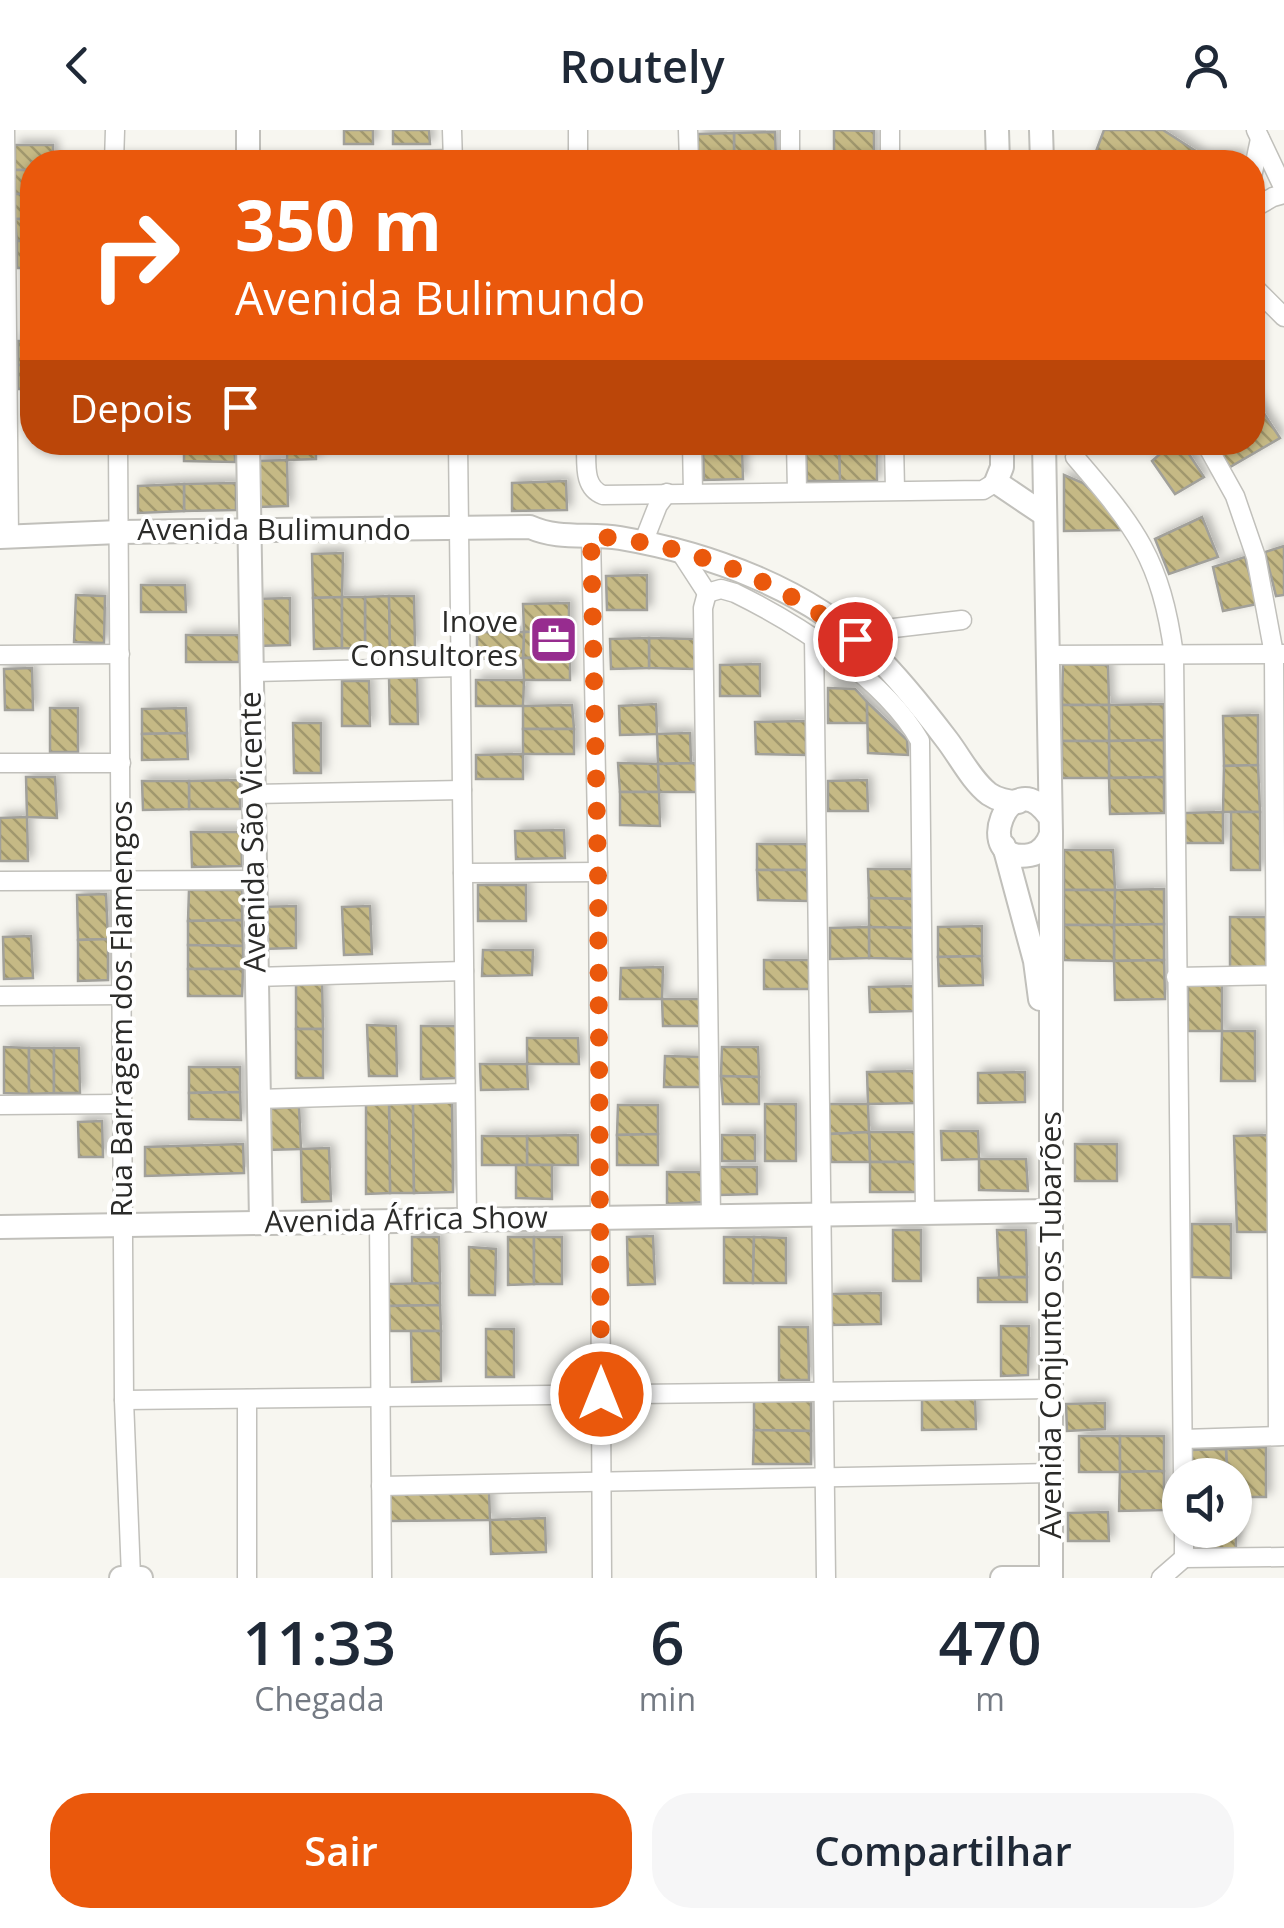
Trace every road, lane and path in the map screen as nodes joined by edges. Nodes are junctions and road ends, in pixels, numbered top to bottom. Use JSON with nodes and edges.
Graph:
{"nodes":[{"id":1,"x":5,"y":130,"type":"edge"},
{"id":2,"x":1265,"y":150,"type":"edge"},
{"id":3,"x":1284,"y":192,"type":"edge"},
{"id":4,"x":1265,"y":298,"type":"edge"},
{"id":5,"x":1284,"y":317,"type":"edge"},
{"id":6,"x":118,"y":455,"type":"edge"},
{"id":7,"x":248,"y":455,"type":"edge"},
{"id":8,"x":458,"y":455,"type":"edge"},
{"id":9,"x":586,"y":455,"type":"edge"},
{"id":10,"x":692,"y":455,"type":"edge"},
{"id":11,"x":796,"y":455,"type":"edge"},
{"id":12,"x":894,"y":455,"type":"edge"},
{"id":13,"x":1002,"y":455,"type":"edge"},
{"id":14,"x":1044,"y":455,"type":"edge"},
{"id":15,"x":1212,"y":455,"type":"edge"},
{"id":16,"x":1075,"y":457,"type":"dead end"},
{"id":17,"x":996,"y":482,"type":"junction"},
{"id":18,"x":895,"y":490,"type":"junction"},
{"id":19,"x":797,"y":492,"type":"junction"},
{"id":20,"x":693,"y":493,"type":"junction"},
{"id":21,"x":667,"y":494,"type":"junction"},
{"id":22,"x":1044,"y":514,"type":"junction"},
{"id":23,"x":459,"y":536,"type":"junction"},
{"id":24,"x":591,"y":536,"type":"junction"},
{"id":25,"x":248,"y":538,"type":"junction"},
{"id":26,"x":119,"y":539,"type":"junction"},
{"id":27,"x":3,"y":542,"type":"edge"},
{"id":28,"x":643,"y":543,"type":"junction"},
{"id":29,"x":681,"y":553,"type":"junction"},
{"id":30,"x":708,"y":593,"type":"junction"},
{"id":31,"x":962,"y":620,"type":"dead end"},
{"id":32,"x":838,"y":625,"type":"junction"},
{"id":33,"x":814,"y":638,"type":"junction"},
{"id":34,"x":120,"y":654,"type":"junction"},
{"id":35,"x":1279,"y":654,"type":"edge"},
{"id":36,"x":0,"y":655,"type":"edge"},
{"id":37,"x":1046,"y":655,"type":"junction"},
{"id":38,"x":1174,"y":655,"type":"junction"},
{"id":39,"x":461,"y":667,"type":"junction"},
{"id":40,"x":251,"y":672,"type":"junction"},
{"id":41,"x":0,"y":763,"type":"edge"},
{"id":42,"x":121,"y":763,"type":"junction"},
{"id":43,"x":1048,"y":770,"type":"junction"},
{"id":44,"x":981,"y":786,"type":"junction"},
{"id":45,"x":462,"y":790,"type":"junction"},
{"id":46,"x":253,"y":794,"type":"junction"},
{"id":47,"x":1023,"y":801,"type":"junction"},
{"id":48,"x":1050,"y":825,"type":"junction"},
{"id":49,"x":1000,"y":838,"type":"junction"},
{"id":50,"x":598,"y":872,"type":"junction"},
{"id":51,"x":463,"y":873,"type":"junction"},
{"id":52,"x":121,"y":878,"type":"junction"},
{"id":53,"x":255,"y":880,"type":"junction"},
{"id":54,"x":0,"y":881,"type":"edge"},
{"id":55,"x":464,"y":971,"type":"junction"},
{"id":56,"x":1281,"y":975,"type":"edge"},
{"id":57,"x":1176,"y":976,"type":"junction"},
{"id":58,"x":255,"y":977,"type":"junction"},
{"id":59,"x":122,"y":995,"type":"junction"},
{"id":60,"x":0,"y":996,"type":"edge"},
{"id":61,"x":1052,"y":1072,"type":"junction"},
{"id":62,"x":466,"y":1094,"type":"junction"},
{"id":63,"x":258,"y":1099,"type":"junction"},
{"id":64,"x":122,"y":1104,"type":"junction"},
{"id":65,"x":0,"y":1105,"type":"edge"},
{"id":66,"x":1052,"y":1211,"type":"junction"},
{"id":67,"x":925,"y":1213,"type":"junction"},
{"id":68,"x":821,"y":1215,"type":"junction"},
{"id":69,"x":711,"y":1217,"type":"junction"},
{"id":70,"x":600,"y":1218,"type":"junction"},
{"id":71,"x":467,"y":1220,"type":"junction"},
{"id":72,"x":378,"y":1221,"type":"junction"},
{"id":73,"x":261,"y":1222,"type":"junction"},
{"id":74,"x":123,"y":1225,"type":"junction"},
{"id":75,"x":0,"y":1227,"type":"edge"},
{"id":76,"x":1051,"y":1388,"type":"junction"},
{"id":77,"x":823,"y":1392,"type":"junction"},
{"id":78,"x":601,"y":1394,"type":"junction"},
{"id":79,"x":380,"y":1397,"type":"junction"},
{"id":80,"x":247,"y":1399,"type":"junction"},
{"id":81,"x":124,"y":1400,"type":"junction"},
{"id":82,"x":1281,"y":1436,"type":"edge"},
{"id":83,"x":1183,"y":1439,"type":"junction"},
{"id":84,"x":1184,"y":1458,"type":"edge"},
{"id":85,"x":1051,"y":1474,"type":"junction"},
{"id":86,"x":824,"y":1478,"type":"junction"},
{"id":87,"x":601,"y":1482,"type":"junction"},
{"id":88,"x":381,"y":1486,"type":"junction"},
{"id":89,"x":1184,"y":1548,"type":"edge"},
{"id":90,"x":1184,"y":1558,"type":"junction"},
{"id":91,"x":1284,"y":1558,"type":"edge"},
{"id":92,"x":131,"y":1577,"type":"edge"},
{"id":93,"x":247,"y":1578,"type":"edge"},
{"id":94,"x":382,"y":1578,"type":"edge"},
{"id":95,"x":602,"y":1578,"type":"edge"},
{"id":96,"x":826,"y":1578,"type":"edge"},
{"id":97,"x":1002,"y":1578,"type":"edge"},
{"id":98,"x":1051,"y":1578,"type":"edge"},
{"id":99,"x":1162,"y":1578,"type":"edge"}],
"edges":[{"from":1,"to":27,"type":"street"},
{"from":2,"to":3,"type":"street"},
{"from":4,"to":5,"type":"street"},
{"from":6,"to":26,"type":"street","name":"Rua Barragem dos Flamengos"},
{"from":7,"to":25,"type":"street","name":"Avenida São Vicente"},
{"from":8,"to":23,"type":"street"},
{"from":9,"to":21,"type":"street"},
{"from":10,"to":20,"type":"street"},
{"from":11,"to":19,"type":"street"},
{"from":12,"to":18,"type":"street"},
{"from":13,"to":17,"type":"street"},
{"from":14,"to":22,"type":"street"},
{"from":15,"to":35,"type":"street"},
{"from":16,"to":38,"type":"street"},
{"from":17,"to":18,"type":"street"},
{"from":17,"to":22,"type":"street"},
{"from":18,"to":19,"type":"street"},
{"from":19,"to":20,"type":"street"},
{"from":20,"to":21,"type":"street"},
{"from":21,"to":28,"type":"street"},
{"from":22,"to":37,"type":"street"},
{"from":23,"to":24,"type":"street","name":"Avenida Bulimundo"},
{"from":23,"to":25,"type":"street","name":"Avenida Bulimundo"},
{"from":23,"to":39,"type":"street"},
{"from":24,"to":28,"type":"street","name":"Avenida Bulimundo"},
{"from":24,"to":50,"type":"street"},
{"from":25,"to":26,"type":"street","name":"Avenida Bulimundo"},
{"from":25,"to":40,"type":"street","name":"Avenida São Vicente"},
{"from":26,"to":27,"type":"street","name":"Avenida Bulimundo"},
{"from":26,"to":34,"type":"street","name":"Rua Barragem dos Flamengos"},
{"from":28,"to":29,"type":"street","name":"Avenida Bulimundo"},
{"from":29,"to":30,"type":"street"},
{"from":29,"to":32,"type":"street","name":"Avenida Bulimundo"},
{"from":30,"to":33,"type":"street"},
{"from":30,"to":69,"type":"street"},
{"from":31,"to":32,"type":"street"},
{"from":32,"to":44,"type":"street","name":"Avenida Bulimundo"},
{"from":33,"to":67,"type":"street"},
{"from":33,"to":68,"type":"street"},
{"from":34,"to":36,"type":"street"},
{"from":34,"to":42,"type":"street","name":"Rua Barragem dos Flamengos"},
{"from":35,"to":38,"type":"street"},
{"from":35,"to":56,"type":"street"},
{"from":37,"to":38,"type":"street"},
{"from":37,"to":43,"type":"street"},
{"from":38,"to":57,"type":"street"},
{"from":39,"to":40,"type":"street"},
{"from":39,"to":45,"type":"street"},
{"from":40,"to":46,"type":"street","name":"Avenida São Vicente"},
{"from":41,"to":42,"type":"street"},
{"from":42,"to":52,"type":"street","name":"Rua Barragem dos Flamengos"},
{"from":43,"to":47,"type":"street"},
{"from":43,"to":48,"type":"street"},
{"from":44,"to":47,"type":"street"},
{"from":44,"to":49,"type":"street"},
{"from":45,"to":46,"type":"street"},
{"from":45,"to":51,"type":"street"},
{"from":46,"to":53,"type":"street","name":"Avenida São Vicente"},
{"from":47,"to":48,"type":"street"},
{"from":47,"to":49,"type":"street"},
{"from":48,"to":49,"type":"street"},
{"from":48,"to":61,"type":"street"},
{"from":49,"to":61,"type":"street"},
{"from":50,"to":51,"type":"street"},
{"from":50,"to":70,"type":"street"},
{"from":51,"to":55,"type":"street"},
{"from":52,"to":53,"type":"street"},
{"from":52,"to":54,"type":"street"},
{"from":52,"to":59,"type":"street","name":"Rua Barragem dos Flamengos"},
{"from":53,"to":58,"type":"street","name":"Avenida São Vicente"},
{"from":55,"to":58,"type":"street"},
{"from":55,"to":62,"type":"street"},
{"from":56,"to":57,"type":"street"},
{"from":56,"to":82,"type":"street"},
{"from":57,"to":83,"type":"street"},
{"from":58,"to":63,"type":"street","name":"Avenida São Vicente"},
{"from":59,"to":60,"type":"street"},
{"from":59,"to":64,"type":"street","name":"Rua Barragem dos Flamengos"},
{"from":61,"to":66,"type":"street","name":"Avenida Conjunto os Tubarões"},
{"from":62,"to":63,"type":"street"},
{"from":62,"to":71,"type":"street"},
{"from":63,"to":73,"type":"street","name":"Avenida São Vicente"},
{"from":64,"to":65,"type":"street"},
{"from":64,"to":74,"type":"street","name":"Rua Barragem dos Flamengos"},
{"from":66,"to":67,"type":"street","name":"Avenida África Show"},
{"from":66,"to":76,"type":"street","name":"Avenida Conjunto os Tubarões"},
{"from":67,"to":68,"type":"street","name":"Avenida África Show"},
{"from":68,"to":69,"type":"street","name":"Avenida África Show"},
{"from":68,"to":77,"type":"street"},
{"from":69,"to":70,"type":"street","name":"Avenida África Show"},
{"from":70,"to":71,"type":"street","name":"Avenida África Show"},
{"from":70,"to":78,"type":"street"},
{"from":71,"to":72,"type":"street","name":"Avenida África Show"},
{"from":72,"to":73,"type":"street","name":"Avenida África Show"},
{"from":72,"to":79,"type":"street"},
{"from":73,"to":74,"type":"street","name":"Avenida África Show"},
{"from":74,"to":75,"type":"street","name":"Avenida África Show"},
{"from":74,"to":81,"type":"street","name":"Rua Barragem dos Flamengos"},
{"from":76,"to":77,"type":"street"},
{"from":76,"to":85,"type":"street","name":"Avenida Conjunto os Tubarões"},
{"from":77,"to":78,"type":"street"},
{"from":77,"to":86,"type":"street"},
{"from":78,"to":79,"type":"street"},
{"from":78,"to":87,"type":"street"},
{"from":79,"to":80,"type":"street"},
{"from":79,"to":88,"type":"street"},
{"from":80,"to":81,"type":"street"},
{"from":80,"to":93,"type":"street"},
{"from":81,"to":92,"type":"street","name":"Rua Barragem dos Flamengos"},
{"from":82,"to":83,"type":"street"},
{"from":83,"to":84,"type":"street"},
{"from":85,"to":86,"type":"street"},
{"from":85,"to":98,"type":"street","name":"Avenida Conjunto os Tubarões"},
{"from":86,"to":87,"type":"street"},
{"from":86,"to":96,"type":"street"},
{"from":87,"to":88,"type":"street"},
{"from":87,"to":95,"type":"street"},
{"from":88,"to":94,"type":"street"},
{"from":89,"to":90,"type":"street"},
{"from":90,"to":91,"type":"street"},
{"from":90,"to":99,"type":"street"},
{"from":97,"to":98,"type":"street"}]}
